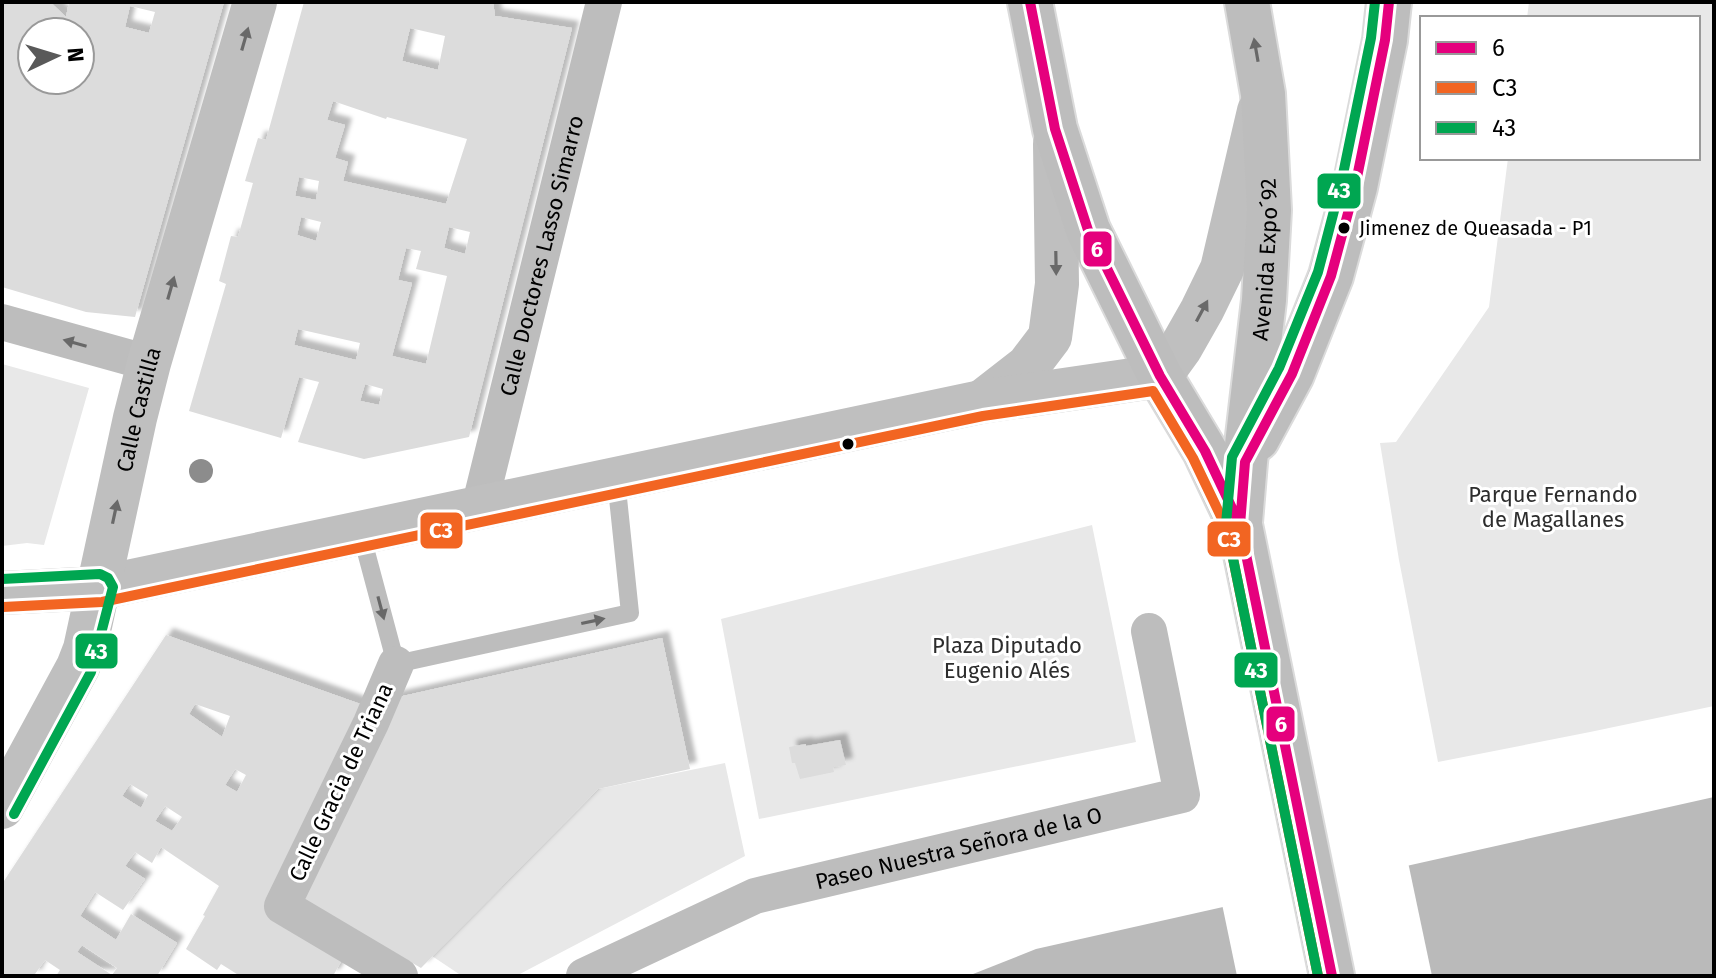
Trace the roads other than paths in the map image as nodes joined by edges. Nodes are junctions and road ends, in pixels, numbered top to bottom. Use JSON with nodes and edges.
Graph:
{"nodes":[{"id":1,"x":255,"y":2,"type":"edge"},
{"id":2,"x":604,"y":2,"type":"edge"},
{"id":3,"x":1030,"y":2,"type":"edge"},
{"id":4,"x":1247,"y":2,"type":"edge"},
{"id":5,"x":1389,"y":2,"type":"edge"},
{"id":6,"x":1263,"y":94,"type":"junction"},
{"id":7,"x":1055,"y":129,"type":"junction"},
{"id":8,"x":2,"y":322,"type":"edge"},
{"id":9,"x":149,"y":363,"type":"junction"},
{"id":10,"x":1160,"y":376,"type":"junction"},
{"id":11,"x":981,"y":402,"type":"junction"},
{"id":12,"x":1245,"y":462,"type":"junction"},
{"id":13,"x":616,"y":479,"type":"junction"},
{"id":14,"x":479,"y":508,"type":"junction"},
{"id":15,"x":1240,"y":525,"type":"junction"},
{"id":16,"x":361,"y":533,"type":"junction"},
{"id":17,"x":99,"y":588,"type":"junction"},
{"id":18,"x":2,"y":593,"type":"edge"},
{"id":19,"x":1149,"y":631,"type":"dead end"},
{"id":20,"x":396,"y":664,"type":"junction"},
{"id":21,"x":2,"y":807,"type":"edge"},
{"id":22,"x":400,"y":976,"type":"edge"},
{"id":23,"x":584,"y":976,"type":"edge"},
{"id":24,"x":1332,"y":976,"type":"edge"}],
"edges":[{"from":9,"to":1,"type":"main road","name":"Calle Castilla","one_way":true},
{"from":2,"to":14,"type":"street","name":"Calle Doctores Lasso Simarro"},
{"from":3,"to":7,"type":"main road"},
{"from":6,"to":4,"type":"main road","name":"Avenida Expo´92","one_way":true},
{"from":5,"to":12,"type":"main road"},
{"from":10,"to":6,"type":"main road","one_way":true},
{"from":6,"to":12,"type":"main road","name":"Avenida Expo´92"},
{"from":7,"to":10,"type":"main road"},
{"from":7,"to":11,"type":"main road","one_way":true},
{"from":9,"to":8,"type":"street","one_way":true},
{"from":17,"to":9,"type":"main road","name":"Calle Castilla","one_way":true},
{"from":10,"to":11,"type":"main road"},
{"from":10,"to":15,"type":"main road"},
{"from":11,"to":13,"type":"main road"},
{"from":12,"to":15,"type":"main road","name":"Avenida Expo´92"},
{"from":13,"to":14,"type":"main road"},
{"from":20,"to":13,"type":"lane","one_way":true},
{"from":14,"to":16,"type":"main road"},
{"from":15,"to":24,"type":"main road"},
{"from":16,"to":17,"type":"main road"},
{"from":16,"to":20,"type":"lane","one_way":true},
{"from":17,"to":18,"type":"main road"},
{"from":17,"to":21,"type":"main road","name":"Calle Castilla"},
{"from":19,"to":23,"type":"street","name":"Paseo Nuestra Señora de la O"},
{"from":20,"to":22,"type":"street","name":"Calle Gracia de Triana"}]}
